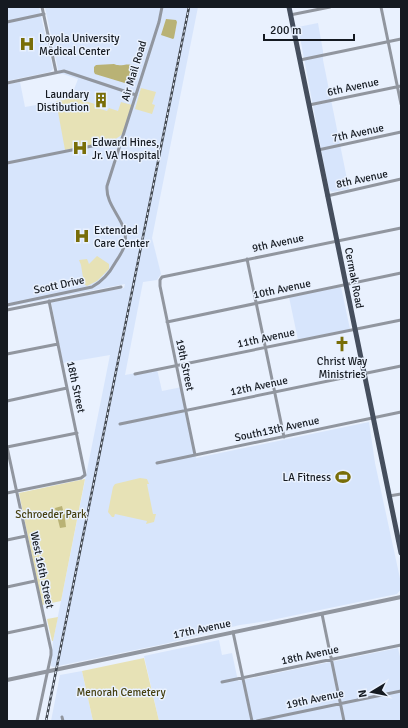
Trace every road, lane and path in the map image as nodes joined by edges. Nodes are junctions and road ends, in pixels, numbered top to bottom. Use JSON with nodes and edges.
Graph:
{"nodes":[{"id":1,"x":42,"y":7,"type":"edge"},
{"id":2,"x":162,"y":7,"type":"edge"},
{"id":3,"x":289,"y":7,"type":"edge"},
{"id":4,"x":330,"y":7,"type":"edge"},
{"id":5,"x":382,"y":7,"type":"edge"},
{"id":6,"x":44,"y":14,"type":"junction"},
{"id":7,"x":290,"y":15,"type":"junction"},
{"id":8,"x":7,"y":22,"type":"edge"},
{"id":9,"x":401,"y":39,"type":"edge"},
{"id":10,"x":389,"y":41,"type":"junction"},
{"id":11,"x":300,"y":60,"type":"junction"},
{"id":12,"x":56,"y":72,"type":"junction"},
{"id":13,"x":7,"y":83,"type":"edge"},
{"id":14,"x":399,"y":86,"type":"edge"},
{"id":15,"x":136,"y":95,"type":"junction"},
{"id":16,"x":401,"y":104,"type":"edge"},
{"id":17,"x":309,"y":106,"type":"junction"},
{"id":18,"x":401,"y":132,"type":"edge"},
{"id":19,"x":122,"y":140,"type":"junction"},
{"id":20,"x":318,"y":150,"type":"junction"},
{"id":21,"x":7,"y":163,"type":"edge"},
{"id":22,"x":401,"y":180,"type":"edge"},
{"id":23,"x":327,"y":196,"type":"junction"},
{"id":24,"x":401,"y":228,"type":"edge"},
{"id":25,"x":336,"y":241,"type":"junction"},
{"id":26,"x":247,"y":259,"type":"junction"},
{"id":27,"x":401,"y":273,"type":"edge"},
{"id":28,"x":160,"y":278,"type":"joint"},
{"id":29,"x":345,"y":285,"type":"junction"},
{"id":30,"x":121,"y":287,"type":"dead end"},
{"id":31,"x":49,"y":301,"type":"junction"},
{"id":32,"x":256,"y":303,"type":"junction"},
{"id":33,"x":7,"y":305,"type":"edge"},
{"id":34,"x":7,"y":310,"type":"edge"},
{"id":35,"x":401,"y":320,"type":"edge"},
{"id":36,"x":167,"y":322,"type":"junction"},
{"id":37,"x":354,"y":330,"type":"junction"},
{"id":38,"x":58,"y":344,"type":"junction"},
{"id":39,"x":266,"y":348,"type":"junction"},
{"id":40,"x":7,"y":354,"type":"edge"},
{"id":41,"x":176,"y":366,"type":"junction"},
{"id":42,"x":401,"y":366,"type":"edge"},
{"id":43,"x":135,"y":374,"type":"dead end"},
{"id":44,"x":364,"y":374,"type":"junction"},
{"id":45,"x":67,"y":388,"type":"junction"},
{"id":46,"x":275,"y":392,"type":"junction"},
{"id":47,"x":7,"y":401,"type":"edge"},
{"id":48,"x":185,"y":410,"type":"junction"},
{"id":49,"x":401,"y":412,"type":"edge"},
{"id":50,"x":372,"y":418,"type":"junction"},
{"id":51,"x":120,"y":424,"type":"dead end"},
{"id":52,"x":77,"y":433,"type":"junction"},
{"id":53,"x":284,"y":437,"type":"junction"},
{"id":54,"x":7,"y":447,"type":"edge"},
{"id":55,"x":195,"y":455,"type":"junction"},
{"id":56,"x":157,"y":463,"type":"dead end"},
{"id":57,"x":16,"y":492,"type":"junction"},
{"id":58,"x":7,"y":493,"type":"edge"},
{"id":59,"x":401,"y":494,"type":"edge"},
{"id":60,"x":389,"y":496,"type":"junction"},
{"id":61,"x":26,"y":536,"type":"junction"},
{"id":62,"x":7,"y":540,"type":"edge"},
{"id":63,"x":401,"y":552,"type":"edge"},
{"id":64,"x":36,"y":581,"type":"junction"},
{"id":65,"x":7,"y":586,"type":"edge"},
{"id":66,"x":401,"y":597,"type":"edge"},
{"id":67,"x":322,"y":614,"type":"junction"},
{"id":68,"x":45,"y":625,"type":"junction"},
{"id":69,"x":233,"y":632,"type":"junction"},
{"id":70,"x":7,"y":633,"type":"edge"},
{"id":71,"x":401,"y":645,"type":"edge"},
{"id":72,"x":331,"y":659,"type":"junction"},
{"id":73,"x":47,"y":672,"type":"junction"},
{"id":74,"x":242,"y":678,"type":"junction"},
{"id":75,"x":7,"y":680,"type":"edge"},
{"id":76,"x":222,"y":682,"type":"dead end"},
{"id":77,"x":401,"y":691,"type":"edge"},
{"id":78,"x":341,"y":703,"type":"junction"},
{"id":79,"x":36,"y":721,"type":"edge"},
{"id":80,"x":252,"y":721,"type":"edge"},
{"id":81,"x":257,"y":721,"type":"edge"},
{"id":82,"x":344,"y":721,"type":"edge"}],
"edges":[{"from":1,"to":6,"type":"street"},
{"from":2,"to":15,"type":"street","name":"Air Mail Road"},
{"from":3,"to":7,"type":"main road","name":"Cermak Road"},
{"from":4,"to":7,"type":"street"},
{"from":5,"to":10,"type":"street"},
{"from":6,"to":8,"type":"street"},
{"from":6,"to":12,"type":"street"},
{"from":7,"to":11,"type":"main road","name":"Cermak Road"},
{"from":9,"to":10,"type":"street"},
{"from":10,"to":11,"type":"street"},
{"from":10,"to":14,"type":"street"},
{"from":11,"to":17,"type":"main road","name":"Cermak Road"},
{"from":12,"to":13,"type":"street"},
{"from":12,"to":15,"type":"street"},
{"from":14,"to":16,"type":"street"},
{"from":14,"to":17,"type":"street","name":"6th Avenue"},
{"from":15,"to":19,"type":"street","name":"Air Mail Road"},
{"from":17,"to":20,"type":"main road","name":"Cermak Road"},
{"from":18,"to":20,"type":"street","name":"7th Avenue"},
{"from":19,"to":21,"type":"street"},
{"from":19,"to":33,"type":"street","name":"Scott Drive"},
{"from":20,"to":23,"type":"main road","name":"Cermak Road"},
{"from":22,"to":23,"type":"street","name":"8th Avenue"},
{"from":23,"to":25,"type":"main road","name":"Cermak Road"},
{"from":24,"to":25,"type":"street","name":"9th Avenue"},
{"from":25,"to":26,"type":"street","name":"9th Avenue"},
{"from":25,"to":29,"type":"main road","name":"Cermak Road"},
{"from":26,"to":28,"type":"street","name":"9th Avenue"},
{"from":26,"to":32,"type":"street"},
{"from":27,"to":29,"type":"street","name":"10th Avenue"},
{"from":28,"to":36,"type":"street","name":"19th Street"},
{"from":29,"to":32,"type":"street","name":"10th Avenue"},
{"from":29,"to":37,"type":"main road","name":"Cermak Road"},
{"from":30,"to":31,"type":"street"},
{"from":31,"to":34,"type":"street"},
{"from":31,"to":38,"type":"street","name":"18th Street"},
{"from":32,"to":36,"type":"street","name":"10th Avenue"},
{"from":32,"to":39,"type":"street"},
{"from":35,"to":37,"type":"street","name":"11th Avenue"},
{"from":36,"to":41,"type":"street","name":"19th Street"},
{"from":37,"to":39,"type":"street","name":"11th Avenue"},
{"from":37,"to":44,"type":"main road","name":"Cermak Road"},
{"from":38,"to":40,"type":"street"},
{"from":38,"to":45,"type":"street","name":"18th Street"},
{"from":39,"to":41,"type":"street","name":"11th Avenue"},
{"from":39,"to":46,"type":"street"},
{"from":41,"to":43,"type":"street","name":"11th Avenue"},
{"from":41,"to":48,"type":"street","name":"19th Street"},
{"from":42,"to":44,"type":"street","name":"12th Avenue"},
{"from":44,"to":46,"type":"street","name":"12th Avenue"},
{"from":44,"to":50,"type":"main road","name":"Cermak Road"},
{"from":45,"to":47,"type":"street"},
{"from":45,"to":52,"type":"street","name":"18th Street"},
{"from":46,"to":48,"type":"street","name":"12th Avenue"},
{"from":46,"to":53,"type":"street"},
{"from":48,"to":51,"type":"street","name":"12th Avenue"},
{"from":48,"to":55,"type":"street","name":"19th Street"},
{"from":49,"to":50,"type":"street","name":"South13th Avenue"},
{"from":50,"to":53,"type":"street","name":"South13th Avenue"},
{"from":50,"to":60,"type":"main road","name":"Cermak Road"},
{"from":52,"to":54,"type":"street"},
{"from":52,"to":57,"type":"street","name":"18th Street"},
{"from":53,"to":55,"type":"street","name":"South13th Avenue"},
{"from":54,"to":57,"type":"street","name":"West 16th Street"},
{"from":55,"to":56,"type":"street","name":"South13th Avenue"},
{"from":57,"to":58,"type":"street"},
{"from":57,"to":61,"type":"street","name":"West 16th Street"},
{"from":59,"to":60,"type":"street"},
{"from":60,"to":63,"type":"main road","name":"Cermak Road"},
{"from":61,"to":62,"type":"street"},
{"from":61,"to":64,"type":"street","name":"West 16th Street"},
{"from":64,"to":65,"type":"street"},
{"from":64,"to":68,"type":"street","name":"West 16th Street"},
{"from":66,"to":67,"type":"street","name":"17th Avenue"},
{"from":67,"to":69,"type":"street","name":"17th Avenue"},
{"from":67,"to":72,"type":"street"},
{"from":68,"to":70,"type":"street"},
{"from":68,"to":73,"type":"street","name":"West 16th Street"},
{"from":69,"to":73,"type":"street","name":"17th Avenue"},
{"from":69,"to":74,"type":"street"},
{"from":71,"to":72,"type":"street","name":"18th Avenue"},
{"from":72,"to":74,"type":"street","name":"18th Avenue"},
{"from":72,"to":78,"type":"street"},
{"from":73,"to":75,"type":"street","name":"17th Avenue"},
{"from":73,"to":79,"type":"street","name":"West 16th Street"},
{"from":74,"to":76,"type":"street","name":"18th Avenue"},
{"from":74,"to":80,"type":"street"},
{"from":77,"to":78,"type":"street","name":"19th Avenue"},
{"from":78,"to":81,"type":"street","name":"19th Avenue"},
{"from":78,"to":82,"type":"street"}]}
